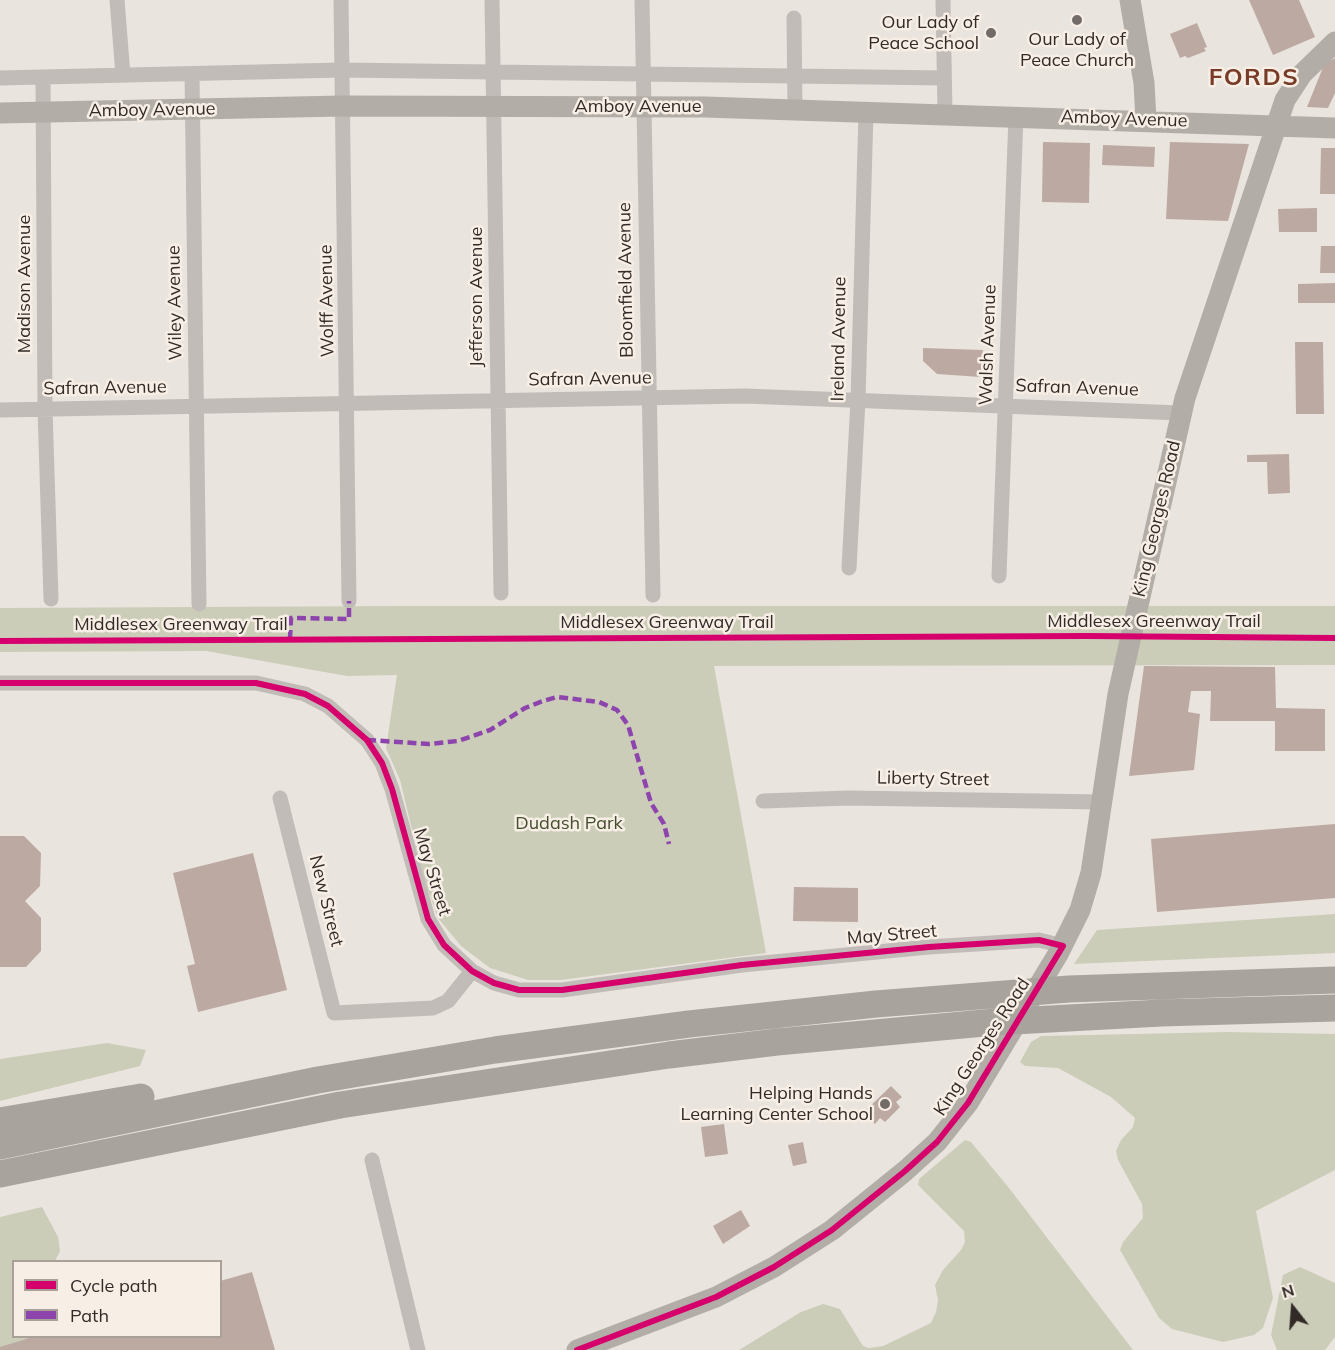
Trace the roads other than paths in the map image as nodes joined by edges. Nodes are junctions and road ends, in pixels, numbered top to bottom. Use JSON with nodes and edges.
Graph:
{"nodes":[{"id":1,"x":117,"y":0,"type":"edge"},
{"id":2,"x":341,"y":0,"type":"edge"},
{"id":3,"x":492,"y":0,"type":"edge"},
{"id":4,"x":642,"y":0,"type":"edge"},
{"id":5,"x":943,"y":0,"type":"edge"},
{"id":6,"x":1130,"y":0,"type":"edge"},
{"id":7,"x":794,"y":18,"type":"dead end"},
{"id":8,"x":1335,"y":42,"type":"edge"},
{"id":9,"x":342,"y":70,"type":"junction"},
{"id":10,"x":494,"y":72,"type":"junction"},
{"id":11,"x":192,"y":74,"type":"junction"},
{"id":12,"x":643,"y":74,"type":"junction"},
{"id":13,"x":123,"y":75,"type":"junction"},
{"id":14,"x":794,"y":76,"type":"junction"},
{"id":15,"x":43,"y":77,"type":"junction"},
{"id":16,"x":0,"y":78,"type":"edge"},
{"id":17,"x":944,"y":78,"type":"junction"},
{"id":18,"x":344,"y":106,"type":"junction"},
{"id":19,"x":495,"y":106,"type":"junction"},
{"id":20,"x":643,"y":106,"type":"junction"},
{"id":21,"x":192,"y":109,"type":"junction"},
{"id":22,"x":795,"y":109,"type":"junction"},
{"id":23,"x":866,"y":111,"type":"junction"},
{"id":24,"x":44,"y":112,"type":"junction"},
{"id":25,"x":0,"y":113,"type":"edge"},
{"id":26,"x":945,"y":113,"type":"junction"},
{"id":27,"x":1016,"y":116,"type":"junction"},
{"id":28,"x":1146,"y":120,"type":"junction"},
{"id":29,"x":1276,"y":125,"type":"junction"},
{"id":30,"x":1335,"y":128,"type":"edge"},
{"id":31,"x":648,"y":398,"type":"junction"},
{"id":32,"x":497,"y":400,"type":"junction"},
{"id":33,"x":858,"y":400,"type":"junction"},
{"id":34,"x":348,"y":403,"type":"junction"},
{"id":35,"x":1005,"y":405,"type":"junction"},
{"id":36,"x":196,"y":406,"type":"junction"},
{"id":37,"x":45,"y":409,"type":"junction"},
{"id":38,"x":0,"y":410,"type":"edge"},
{"id":39,"x":1181,"y":412,"type":"junction"},
{"id":40,"x":849,"y":568,"type":"dead end"},
{"id":41,"x":999,"y":576,"type":"dead end"},
{"id":42,"x":501,"y":593,"type":"dead end"},
{"id":43,"x":653,"y":595,"type":"dead end"},
{"id":44,"x":51,"y":599,"type":"dead end"},
{"id":45,"x":349,"y":601,"type":"dead end"},
{"id":46,"x":200,"y":604,"type":"dead end"},
{"id":47,"x":0,"y":683,"type":"edge"},
{"id":48,"x":280,"y":798,"type":"dead end"},
{"id":49,"x":763,"y":801,"type":"dead end"},
{"id":50,"x":1102,"y":802,"type":"junction"},
{"id":51,"x":1061,"y":950,"type":"junction"},
{"id":52,"x":472,"y":971,"type":"junction"},
{"id":53,"x":1335,"y":980,"type":"edge"},
{"id":54,"x":1335,"y":1008,"type":"edge"},
{"id":55,"x":318,"y":1080,"type":"junction"},
{"id":56,"x":0,"y":1121,"type":"edge"},
{"id":57,"x":229,"y":1127,"type":"junction"},
{"id":58,"x":0,"y":1146,"type":"edge"},
{"id":59,"x":372,"y":1160,"type":"dead end"},
{"id":60,"x":0,"y":1174,"type":"edge"},
{"id":61,"x":0,"y":1187,"type":"edge"},
{"id":62,"x":418,"y":1350,"type":"edge"},
{"id":63,"x":577,"y":1350,"type":"edge"}],
"edges":[{"from":1,"to":13,"type":"street"},
{"from":2,"to":9,"type":"street","name":"Wolff Avenue"},
{"from":3,"to":10,"type":"street","name":"Jefferson Avenue"},
{"from":4,"to":12,"type":"street","name":"Bloomfield Avenue"},
{"from":5,"to":17,"type":"street"},
{"from":6,"to":28,"type":"street"},
{"from":7,"to":14,"type":"street"},
{"from":8,"to":29,"type":"street","name":"King Georges Road"},
{"from":9,"to":10,"type":"street","name":"Amboy Avenue"},
{"from":9,"to":11,"type":"street","name":"Amboy Avenue"},
{"from":9,"to":18,"type":"street","name":"Wolff Avenue"},
{"from":10,"to":12,"type":"street","name":"Amboy Avenue"},
{"from":10,"to":19,"type":"street","name":"Jefferson Avenue"},
{"from":11,"to":13,"type":"street","name":"Amboy Avenue"},
{"from":11,"to":21,"type":"street","name":"Wiley Avenue"},
{"from":12,"to":14,"type":"street","name":"Amboy Avenue"},
{"from":12,"to":20,"type":"street","name":"Bloomfield Avenue"},
{"from":13,"to":15,"type":"street","name":"Amboy Avenue"},
{"from":14,"to":17,"type":"street","name":"Amboy Avenue"},
{"from":14,"to":22,"type":"street"},
{"from":15,"to":16,"type":"street","name":"Amboy Avenue"},
{"from":15,"to":24,"type":"street","name":"Madison Avenue"},
{"from":17,"to":26,"type":"street"},
{"from":18,"to":19,"type":"street","name":"Amboy Avenue"},
{"from":18,"to":21,"type":"street","name":"Amboy Avenue"},
{"from":18,"to":34,"type":"street","name":"Wolff Avenue"},
{"from":19,"to":20,"type":"street","name":"Amboy Avenue"},
{"from":19,"to":32,"type":"street","name":"Jefferson Avenue"},
{"from":20,"to":22,"type":"street","name":"Amboy Avenue"},
{"from":20,"to":31,"type":"street","name":"Bloomfield Avenue"},
{"from":21,"to":24,"type":"street","name":"Amboy Avenue"},
{"from":21,"to":36,"type":"street","name":"Wiley Avenue"},
{"from":22,"to":23,"type":"street","name":"Amboy Avenue"},
{"from":23,"to":26,"type":"street","name":"Amboy Avenue"},
{"from":23,"to":33,"type":"street","name":"Ireland Avenue"},
{"from":24,"to":25,"type":"street","name":"Amboy Avenue"},
{"from":24,"to":37,"type":"street","name":"Madison Avenue"},
{"from":26,"to":27,"type":"street","name":"Amboy Avenue"},
{"from":27,"to":28,"type":"street","name":"Amboy Avenue"},
{"from":27,"to":35,"type":"street","name":"Walsh Avenue"},
{"from":28,"to":29,"type":"street","name":"Amboy Avenue"},
{"from":29,"to":30,"type":"street","name":"Amboy Avenue"},
{"from":29,"to":39,"type":"street","name":"King Georges Road"},
{"from":31,"to":32,"type":"street","name":"Safran Avenue"},
{"from":31,"to":33,"type":"street","name":"Safran Avenue"},
{"from":31,"to":43,"type":"street","name":"Bloomfield Avenue"},
{"from":32,"to":34,"type":"street","name":"Safran Avenue"},
{"from":32,"to":42,"type":"street","name":"Jefferson Avenue"},
{"from":33,"to":35,"type":"street","name":"Safran Avenue"},
{"from":33,"to":40,"type":"street","name":"Ireland Avenue"},
{"from":34,"to":36,"type":"street","name":"Safran Avenue"},
{"from":34,"to":45,"type":"street","name":"Wolff Avenue"},
{"from":35,"to":39,"type":"street","name":"Safran Avenue"},
{"from":35,"to":41,"type":"street","name":"Walsh Avenue"},
{"from":36,"to":37,"type":"street","name":"Safran Avenue"},
{"from":36,"to":46,"type":"street","name":"Wiley Avenue"},
{"from":37,"to":38,"type":"street","name":"Safran Avenue"},
{"from":37,"to":44,"type":"street","name":"Madison Avenue"},
{"from":39,"to":50,"type":"street","name":"King Georges Road"},
{"from":47,"to":52,"type":"street","name":"May Street"},
{"from":48,"to":52,"type":"street","name":"New Street"},
{"from":49,"to":50,"type":"street","name":"Liberty Street"},
{"from":50,"to":51,"type":"street","name":"King Georges Road"},
{"from":51,"to":52,"type":"street","name":"May Street"},
{"from":51,"to":63,"type":"street","name":"King Georges Road"},
{"from":53,"to":55,"type":"highway"},
{"from":54,"to":57,"type":"highway"},
{"from":55,"to":56,"type":"highway"},
{"from":55,"to":58,"type":"highway"},
{"from":57,"to":60,"type":"highway"},
{"from":57,"to":61,"type":"highway"},
{"from":59,"to":62,"type":"street"}]}
